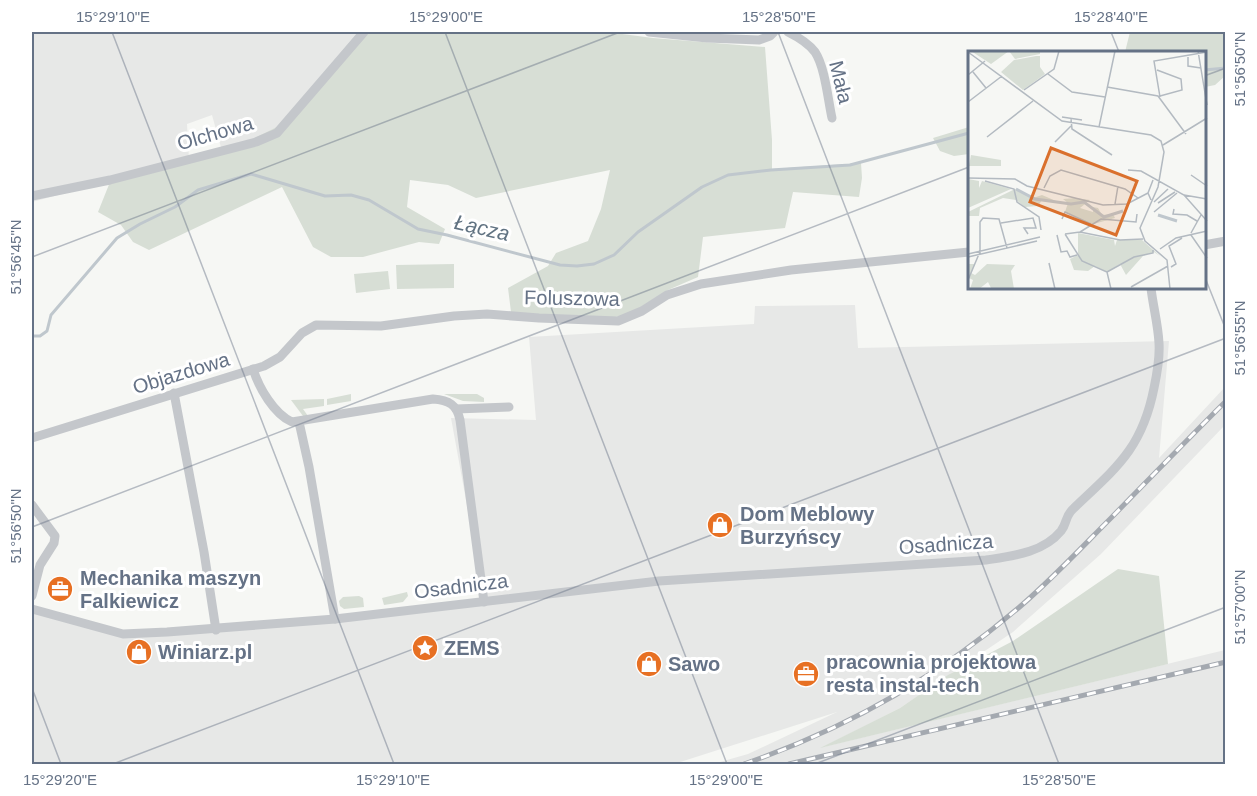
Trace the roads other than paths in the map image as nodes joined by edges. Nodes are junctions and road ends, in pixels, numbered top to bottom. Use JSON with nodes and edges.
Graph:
{"nodes":[{"id":1,"x":364,"y":32,"type":"edge"},
{"id":2,"x":649,"y":32,"type":"edge"},
{"id":3,"x":774,"y":32,"type":"edge"},
{"id":4,"x":788,"y":32,"type":"edge"},
{"id":5,"x":832,"y":118,"type":"dead end"},
{"id":6,"x":32,"y":196,"type":"edge"},
{"id":7,"x":1226,"y":241,"type":"edge"},
{"id":8,"x":1206,"y":245,"type":"edge"},
{"id":9,"x":968,"y":252,"type":"edge"},
{"id":10,"x":1151,"y":290,"type":"edge"},
{"id":11,"x":253,"y":369,"type":"junction"},
{"id":12,"x":174,"y":393,"type":"junction"},
{"id":13,"x":509,"y":407,"type":"dead end"},
{"id":14,"x":456,"y":409,"type":"junction"},
{"id":15,"x":299,"y":422,"type":"junction"},
{"id":16,"x":32,"y":438,"type":"edge"},
{"id":17,"x":32,"y":505,"type":"edge"},
{"id":18,"x":32,"y":596,"type":"edge"},
{"id":19,"x":484,"y":602,"type":"junction"},
{"id":20,"x":32,"y":609,"type":"edge"},
{"id":21,"x":335,"y":619,"type":"junction"},
{"id":22,"x":216,"y":630,"type":"junction"}],
"edges":[{"from":1,"to":6,"type":"street","name":"Olchowa"},
{"from":2,"to":3,"type":"street"},
{"from":4,"to":5,"type":"street","name":"Mała"},
{"from":7,"to":8,"type":"street"},
{"from":9,"to":11,"type":"street","name":"Foluszowa"},
{"from":10,"to":19,"type":"street","name":"Osadnicza"},
{"from":11,"to":12,"type":"street","name":"Objazdowa"},
{"from":11,"to":15,"type":"street","name":"Objazdowa"},
{"from":12,"to":16,"type":"street","name":"Objazdowa"},
{"from":12,"to":22,"type":"street"},
{"from":13,"to":14,"type":"street"},
{"from":14,"to":15,"type":"street"},
{"from":14,"to":19,"type":"street"},
{"from":15,"to":21,"type":"street"},
{"from":17,"to":18,"type":"street"},
{"from":19,"to":21,"type":"street","name":"Osadnicza"},
{"from":20,"to":22,"type":"street","name":"Osadnicza"},
{"from":21,"to":22,"type":"street","name":"Osadnicza"}]}
